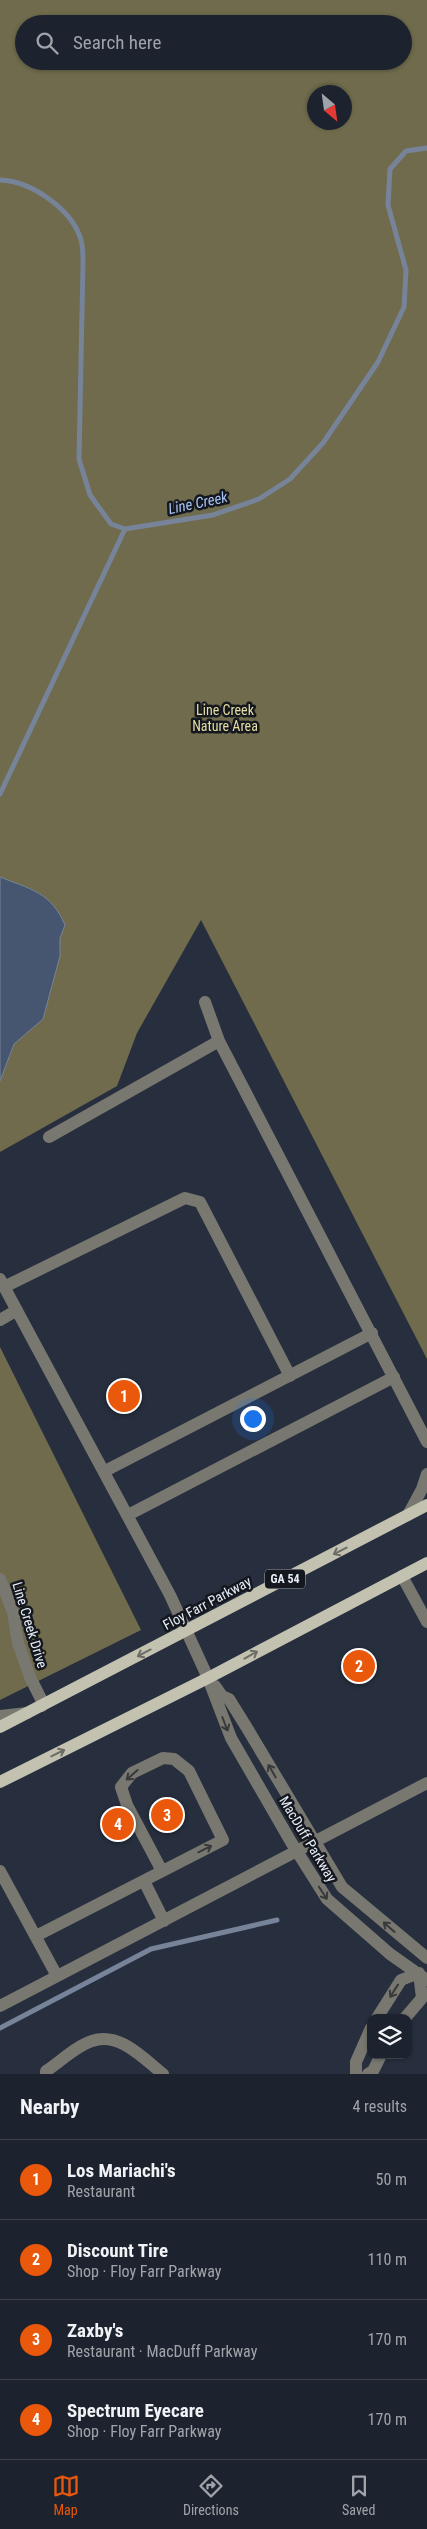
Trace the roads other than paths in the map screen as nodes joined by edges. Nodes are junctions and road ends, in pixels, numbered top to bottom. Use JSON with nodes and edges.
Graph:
{"nodes":[{"id":1,"x":205,"y":1002,"type":"dead end"},
{"id":2,"x":219,"y":1041,"type":"junction"},
{"id":3,"x":49,"y":1137,"type":"dead end"},
{"id":4,"x":2,"y":1283,"type":"edge"},
{"id":5,"x":17,"y":1310,"type":"junction"},
{"id":6,"x":0,"y":1320,"type":"edge"},
{"id":7,"x":372,"y":1333,"type":"junction"},
{"id":8,"x":290,"y":1376,"type":"junction"},
{"id":9,"x":394,"y":1377,"type":"junction"},
{"id":10,"x":427,"y":1442,"type":"edge"},
{"id":11,"x":105,"y":1471,"type":"junction"},
{"id":12,"x":427,"y":1474,"type":"edge"},
{"id":13,"x":427,"y":1505,"type":"edge"},
{"id":14,"x":128,"y":1515,"type":"junction"},
{"id":15,"x":408,"y":1515,"type":"junction"},
{"id":16,"x":427,"y":1563,"type":"edge"},
{"id":17,"x":402,"y":1576,"type":"junction"},
{"id":18,"x":0,"y":1579,"type":"edge"},
{"id":19,"x":427,"y":1622,"type":"edge"},
{"id":20,"x":187,"y":1630,"type":"junction"},
{"id":21,"x":208,"y":1678,"type":"junction"},
{"id":22,"x":42,"y":1706,"type":"junction"},
{"id":23,"x":27,"y":1713,"type":"junction"},
{"id":24,"x":0,"y":1716,"type":"edge"},
{"id":25,"x":0,"y":1727,"type":"edge"},
{"id":26,"x":0,"y":1782,"type":"edge"},
{"id":27,"x":427,"y":1783,"type":"edge"},
{"id":28,"x":314,"y":1842,"type":"junction"},
{"id":29,"x":297,"y":1851,"type":"junction"},
{"id":30,"x":0,"y":1871,"type":"edge"},
{"id":31,"x":162,"y":1871,"type":"junction"},
{"id":32,"x":144,"y":1881,"type":"junction"},
{"id":33,"x":164,"y":1921,"type":"junction"},
{"id":34,"x":36,"y":1936,"type":"junction"},
{"id":35,"x":427,"y":1959,"type":"edge"},
{"id":36,"x":57,"y":1976,"type":"junction"},
{"id":37,"x":423,"y":1976,"type":"edge"},
{"id":38,"x":0,"y":2006,"type":"edge"},
{"id":39,"x":380,"y":2014,"type":"edge"},
{"id":40,"x":408,"y":2014,"type":"edge"},
{"id":41,"x":367,"y":2037,"type":"edge"},
{"id":42,"x":379,"y":2059,"type":"edge"},
{"id":43,"x":46,"y":2074,"type":"edge"},
{"id":44,"x":163,"y":2074,"type":"edge"},
{"id":45,"x":356,"y":2074,"type":"edge"},
{"id":46,"x":368,"y":2074,"type":"edge"}],
"edges":[{"from":1,"to":2,"type":"street"},
{"from":2,"to":3,"type":"street"},
{"from":2,"to":7,"type":"street"},
{"from":4,"to":5,"type":"street","name":"MacDuff Parkway"},
{"from":4,"to":8,"type":"street"},
{"from":5,"to":6,"type":"street"},
{"from":5,"to":11,"type":"street","name":"MacDuff Parkway"},
{"from":7,"to":8,"type":"street"},
{"from":7,"to":9,"type":"street"},
{"from":8,"to":11,"type":"street"},
{"from":9,"to":10,"type":"street"},
{"from":9,"to":14,"type":"street"},
{"from":11,"to":14,"type":"street","name":"MacDuff Parkway"},
{"from":12,"to":15,"type":"street"},
{"from":13,"to":15,"type":"main road","name":"Floy Farr Parkway","number":"GA 54"},
{"from":14,"to":20,"type":"street","name":"MacDuff Parkway"},
{"from":15,"to":20,"type":"main road","name":"Floy Farr Parkway","number":"GA 54","one_way":true},
{"from":16,"to":17,"type":"main road"},
{"from":17,"to":19,"type":"street"},
{"from":21,"to":17,"type":"main road","one_way":true},
{"from":18,"to":22,"type":"street","name":"Line Creek Drive"},
{"from":20,"to":21,"type":"street","name":"MacDuff Parkway"},
{"from":20,"to":22,"type":"main road","name":"Floy Farr Parkway","number":"GA 54","one_way":true},
{"from":26,"to":21,"type":"main road","one_way":true},
{"from":28,"to":21,"type":"street","name":"MacDuff Parkway","one_way":true},
{"from":21,"to":29,"type":"street","name":"MacDuff Parkway","one_way":true},
{"from":22,"to":23,"type":"main road","name":"Floy Farr Parkway","number":"GA 54"},
{"from":23,"to":24,"type":"street"},
{"from":23,"to":25,"type":"main road","name":"Floy Farr Parkway","number":"GA 54"},
{"from":27,"to":28,"type":"street"},
{"from":28,"to":29,"type":"street"},
{"from":35,"to":28,"type":"street","name":"MacDuff Parkway","one_way":true},
{"from":29,"to":33,"type":"street"},
{"from":29,"to":37,"type":"street","name":"MacDuff Parkway","one_way":true},
{"from":30,"to":34,"type":"street"},
{"from":31,"to":31,"type":"street","one_way":true},
{"from":31,"to":32,"type":"street"},
{"from":32,"to":33,"type":"street"},
{"from":32,"to":34,"type":"street"},
{"from":33,"to":36,"type":"street"},
{"from":34,"to":36,"type":"street"},
{"from":35,"to":37,"type":"street"},
{"from":36,"to":38,"type":"street"},
{"from":37,"to":39,"type":"street","one_way":true},
{"from":37,"to":40,"type":"street"},
{"from":41,"to":45,"type":"street"},
{"from":42,"to":46,"type":"street"},
{"from":43,"to":44,"type":"street"}]}
